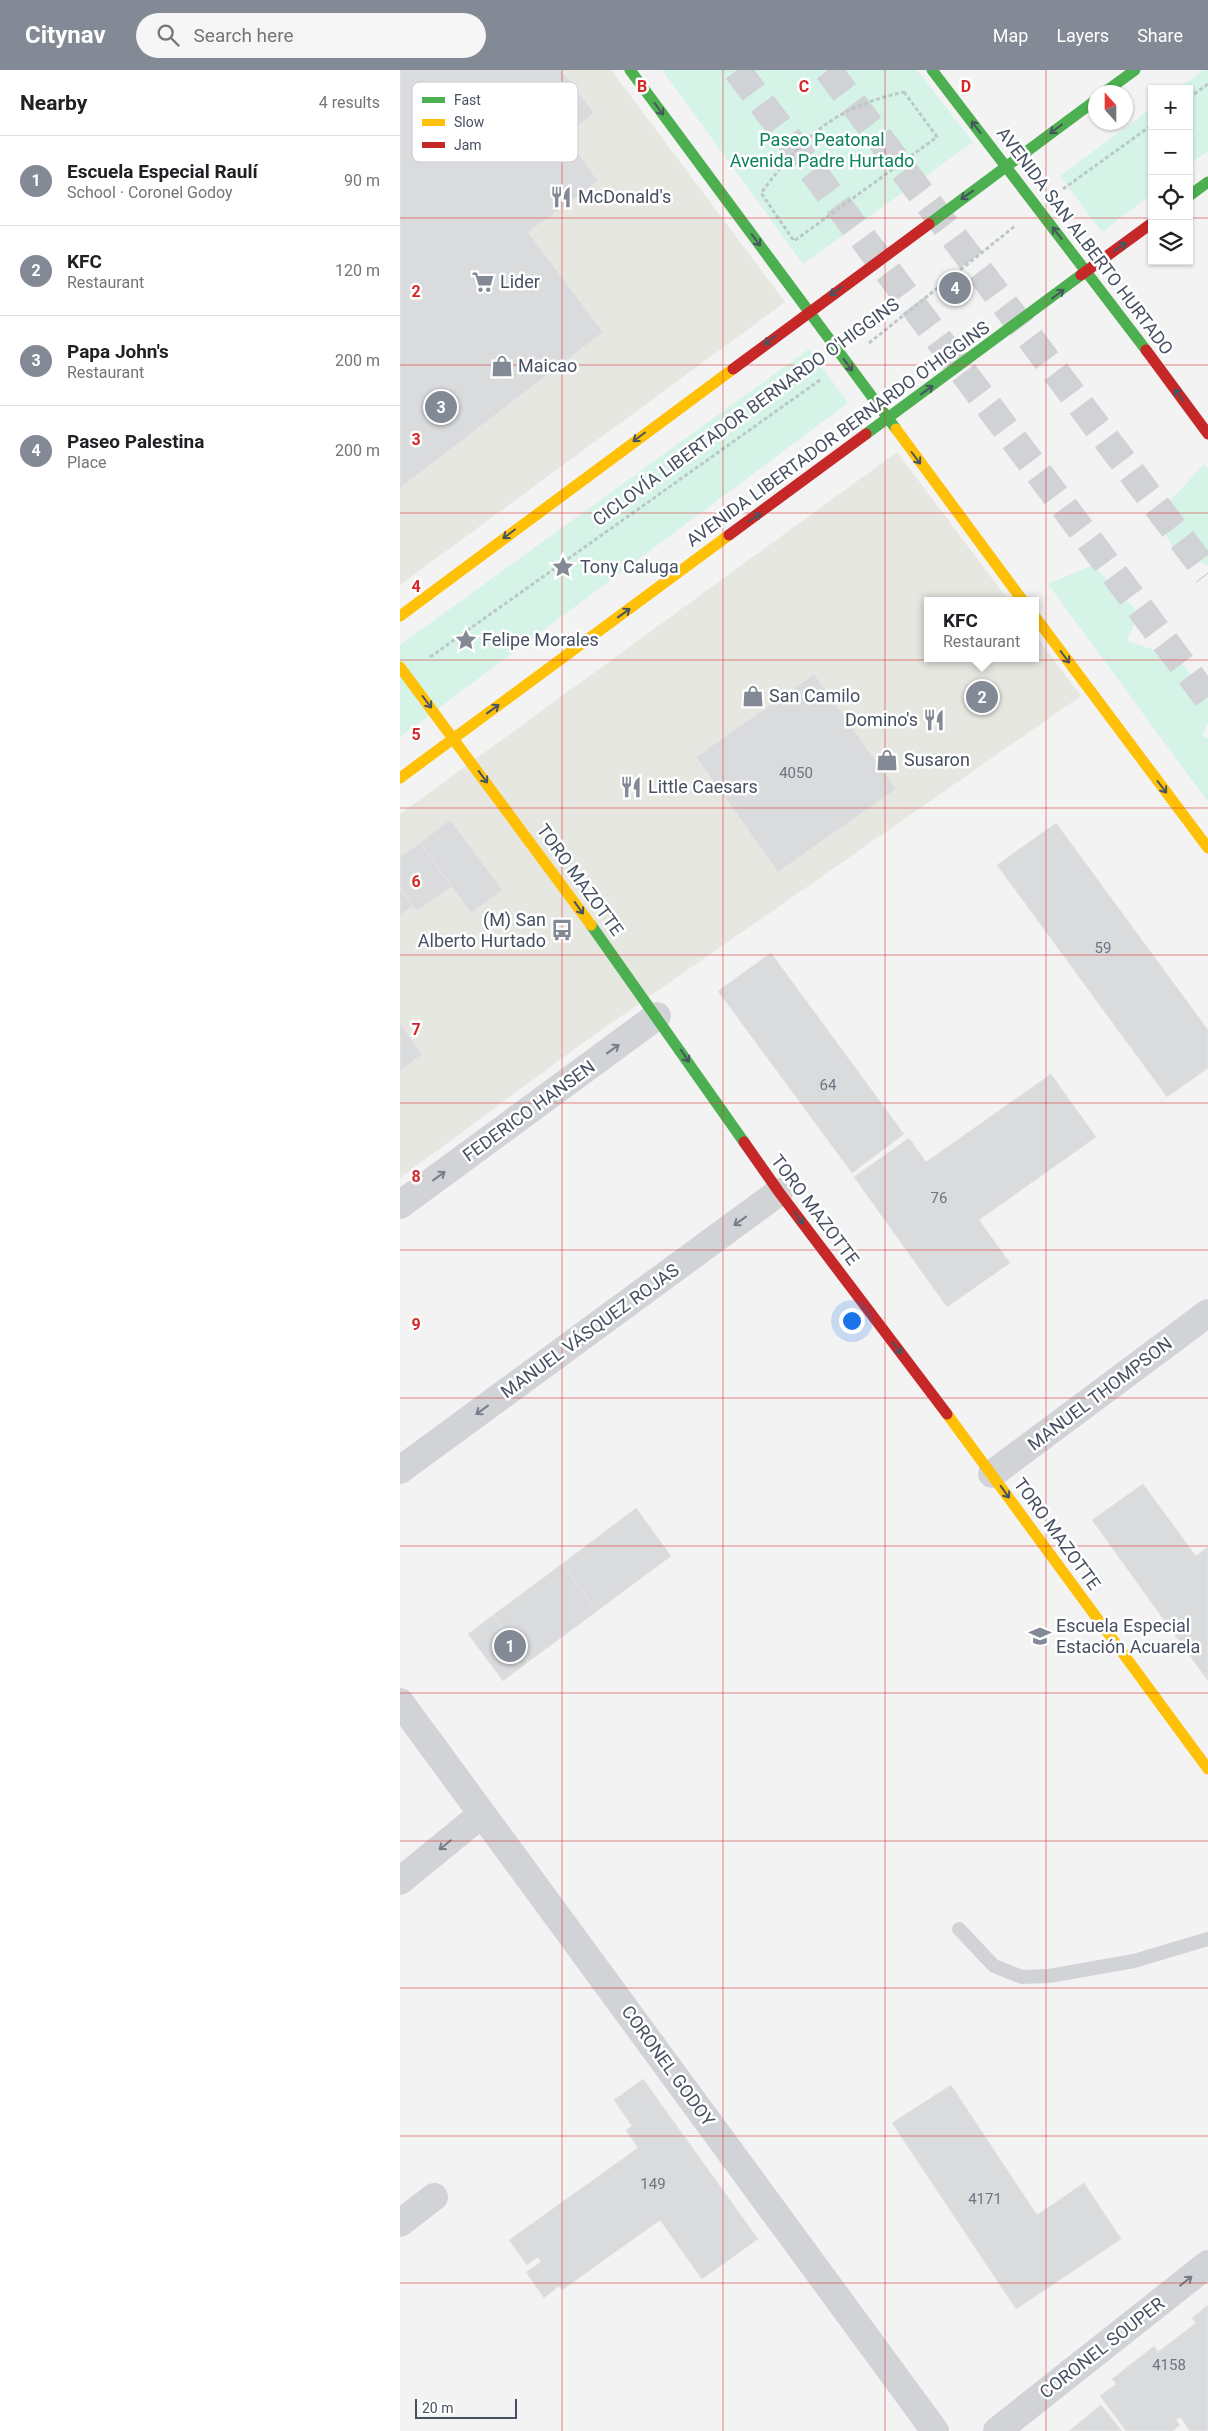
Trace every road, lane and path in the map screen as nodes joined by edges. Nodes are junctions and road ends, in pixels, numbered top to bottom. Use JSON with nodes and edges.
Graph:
{"nodes":[{"id":1,"x":630,"y":70,"type":"edge"},
{"id":2,"x":932,"y":70,"type":"edge"},
{"id":3,"x":1135,"y":70,"type":"edge"},
{"id":4,"x":1208,"y":84,"type":"edge"},
{"id":5,"x":1115,"y":85,"type":"edge"},
{"id":6,"x":1193,"y":95,"type":"edge"},
{"id":7,"x":1088,"y":106,"type":"edge"},
{"id":8,"x":1148,"y":128,"type":"edge"},
{"id":9,"x":1006,"y":166,"type":"junction"},
{"id":10,"x":1208,"y":182,"type":"edge"},
{"id":11,"x":761,"y":193,"type":"joint"},
{"id":12,"x":1193,"y":193,"type":"edge"},
{"id":13,"x":1038,"y":208,"type":"junction"},
{"id":14,"x":1148,"y":226,"type":"edge"},
{"id":15,"x":1087,"y":271,"type":"junction"},
{"id":16,"x":809,"y":311,"type":"junction"},
{"id":17,"x":845,"y":362,"type":"junction"},
{"id":18,"x":887,"y":419,"type":"junction"},
{"id":19,"x":1208,"y":434,"type":"edge"},
{"id":20,"x":1020,"y":597,"type":"edge"},
{"id":21,"x":400,"y":616,"type":"edge"},
{"id":22,"x":1039,"y":622,"type":"edge"},
{"id":23,"x":403,"y":670,"type":"edge"},
{"id":24,"x":454,"y":738,"type":"junction"},
{"id":25,"x":400,"y":778,"type":"edge"},
{"id":26,"x":1208,"y":848,"type":"edge"},
{"id":27,"x":657,"y":1016,"type":"junction"},
{"id":28,"x":779,"y":1192,"type":"junction"},
{"id":29,"x":400,"y":1205,"type":"edge"},
{"id":30,"x":1208,"y":1313,"type":"edge"},
{"id":31,"x":400,"y":1470,"type":"edge"},
{"id":32,"x":992,"y":1474,"type":"junction"},
{"id":33,"x":400,"y":1702,"type":"edge"},
{"id":34,"x":1208,"y":1770,"type":"edge"},
{"id":35,"x":482,"y":1814,"type":"junction"},
{"id":36,"x":400,"y":1881,"type":"edge"},
{"id":37,"x":960,"y":1930,"type":"dead end"},
{"id":38,"x":1208,"y":1939,"type":"edge"},
{"id":39,"x":434,"y":2197,"type":"dead end"},
{"id":40,"x":400,"y":2223,"type":"edge"},
{"id":41,"x":1208,"y":2264,"type":"edge"},
{"id":42,"x":935,"y":2431,"type":"edge"},
{"id":43,"x":996,"y":2431,"type":"edge"}],
"edges":[{"from":1,"to":16,"type":"main road","one_way":true},
{"from":9,"to":2,"type":"main road","name":"AVENIDA SAN ALBERTO HURTADO","one_way":true},
{"from":3,"to":5,"type":"main road"},
{"from":4,"to":6,"type":"path"},
{"from":7,"to":9,"type":"main road","one_way":true},
{"from":8,"to":13,"type":"path","name":"CICLOVÍA LIBERTADOR BERNARDO O'HIGGINS"},
{"from":9,"to":13,"type":"main road","name":"AVENIDA SAN ALBERTO HURTADO"},
{"from":9,"to":16,"type":"main road","one_way":true},
{"from":10,"to":12,"type":"main road"},
{"from":11,"to":11,"type":"path"},
{"from":15,"to":13,"type":"main road","name":"AVENIDA SAN ALBERTO HURTADO","one_way":true},
{"from":13,"to":17,"type":"path","name":"CICLOVÍA LIBERTADOR BERNARDO O'HIGGINS"},
{"from":15,"to":14,"type":"main road","name":"AVENIDA LIBERTADOR BERNARDO O'HIGGINS","one_way":true},
{"from":18,"to":15,"type":"main road","name":"AVENIDA LIBERTADOR BERNARDO O'HIGGINS","one_way":true},
{"from":19,"to":15,"type":"main road","name":"AVENIDA SAN ALBERTO HURTADO","one_way":true},
{"from":16,"to":17,"type":"main road"},
{"from":16,"to":21,"type":"main road","one_way":true},
{"from":17,"to":18,"type":"main road","one_way":true},
{"from":17,"to":23,"type":"path","name":"CICLOVÍA LIBERTADOR BERNARDO O'HIGGINS"},
{"from":18,"to":20,"type":"main road","one_way":true},
{"from":24,"to":18,"type":"main road","name":"AVENIDA LIBERTADOR BERNARDO O'HIGGINS","one_way":true},
{"from":22,"to":26,"type":"main road","one_way":true},
{"from":23,"to":24,"type":"main road","name":"TORO MAZOTTE","one_way":true},
{"from":24,"to":25,"type":"main road","name":"AVENIDA LIBERTADOR BERNARDO O'HIGGINS"},
{"from":24,"to":27,"type":"main road","name":"TORO MAZOTTE","one_way":true},
{"from":27,"to":28,"type":"main road","name":"TORO MAZOTTE","one_way":true},
{"from":29,"to":27,"type":"street","name":"FEDERICO HANSEN","one_way":true},
{"from":28,"to":31,"type":"street","name":"MANUEL VÁSQUEZ ROJAS","one_way":true},
{"from":28,"to":32,"type":"main road","name":"TORO MAZOTTE","one_way":true},
{"from":30,"to":32,"type":"street","name":"MANUEL THOMPSON"},
{"from":32,"to":34,"type":"main road","name":"TORO MAZOTTE","one_way":true},
{"from":33,"to":35,"type":"street","name":"CORONEL GODOY"},
{"from":35,"to":36,"type":"street","one_way":true},
{"from":35,"to":42,"type":"street","name":"CORONEL GODOY"},
{"from":37,"to":38,"type":"lane"},
{"from":39,"to":40,"type":"street"},
{"from":43,"to":41,"type":"street","name":"CORONEL SOUPER","one_way":true}]}
